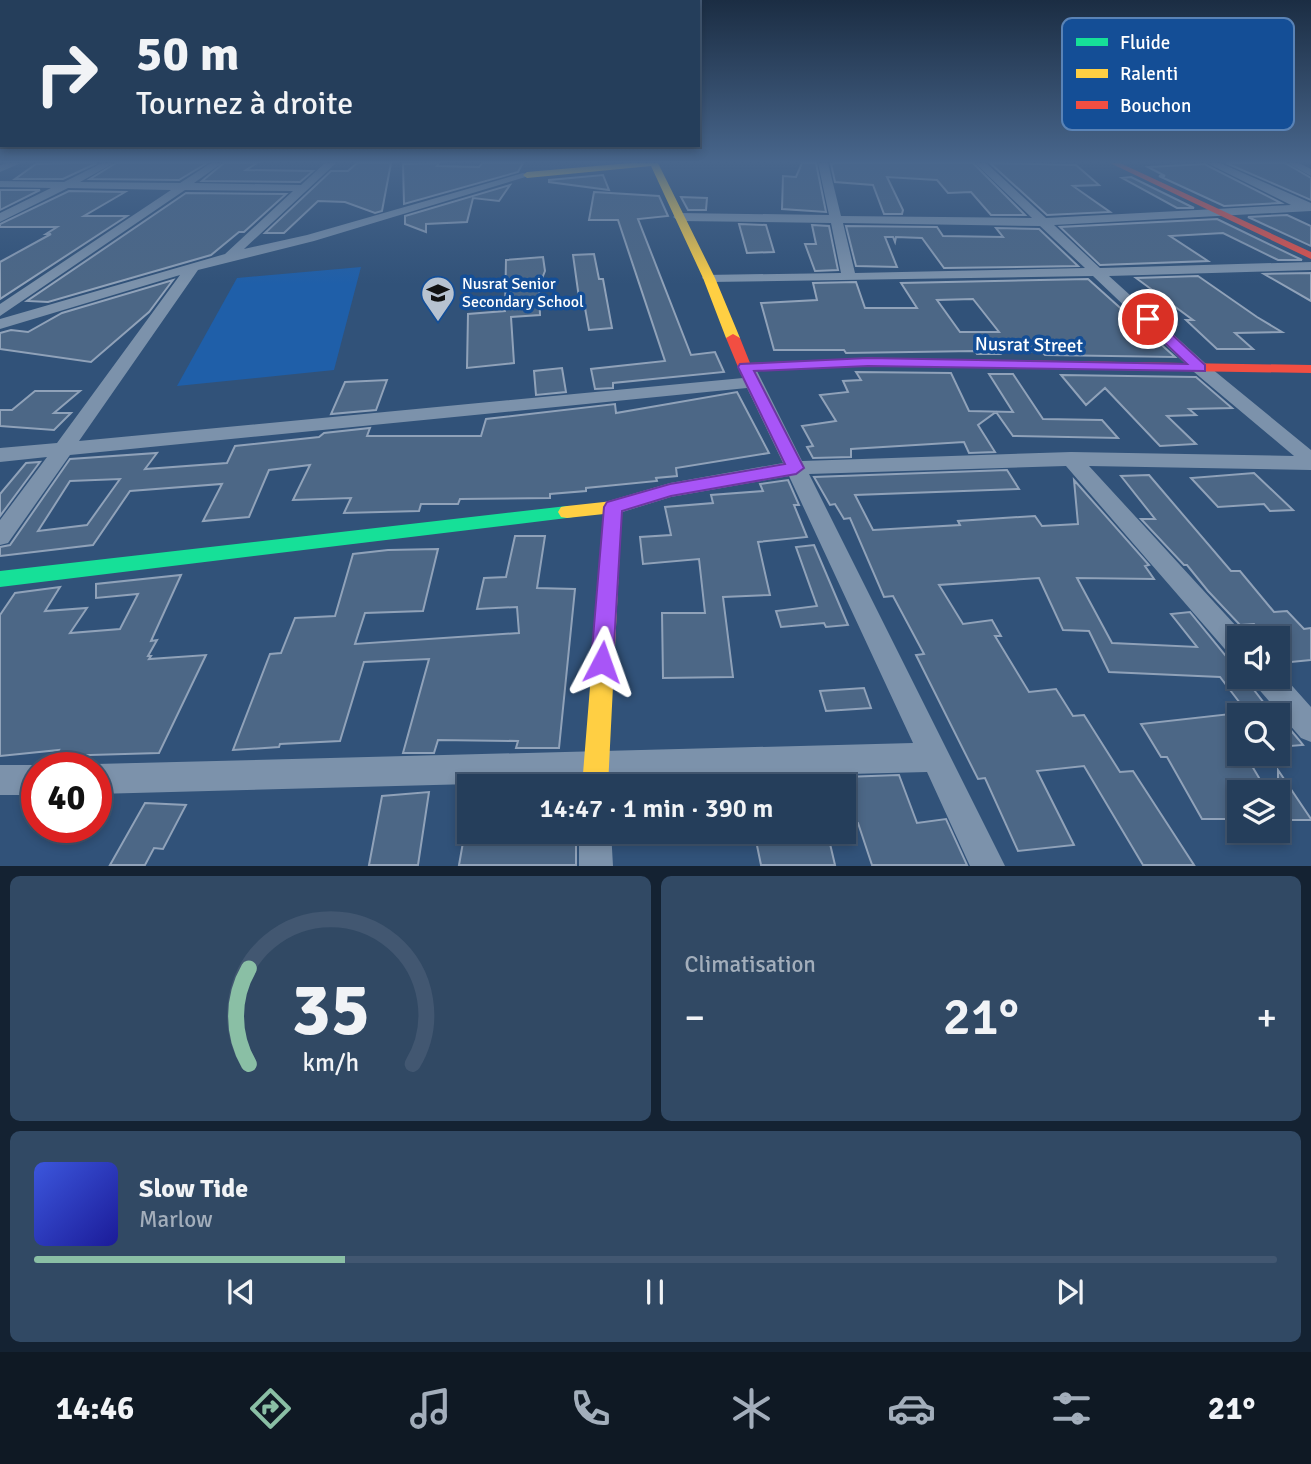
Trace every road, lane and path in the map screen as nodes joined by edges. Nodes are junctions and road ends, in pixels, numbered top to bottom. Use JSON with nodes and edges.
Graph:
{"nodes":[{"id":1,"x":27,"y":203,"type":"edge"},
{"id":2,"x":156,"y":203,"type":"edge"},
{"id":3,"x":287,"y":203,"type":"edge"},
{"id":4,"x":420,"y":203,"type":"edge"},
{"id":5,"x":673,"y":203,"type":"edge"},
{"id":6,"x":833,"y":203,"type":"edge"},
{"id":7,"x":1022,"y":203,"type":"edge"},
{"id":8,"x":1200,"y":203,"type":"edge"},
{"id":9,"x":1308,"y":207,"type":"edge"},
{"id":10,"x":1220,"y":213,"type":"junction"},
{"id":11,"x":679,"y":217,"type":"junction"},
{"id":12,"x":836,"y":217,"type":"junction"},
{"id":13,"x":0,"y":218,"type":"edge"},
{"id":14,"x":1041,"y":222,"type":"junction"},
{"id":15,"x":1311,"y":256,"type":"edge"},
{"id":16,"x":228,"y":257,"type":"junction"},
{"id":17,"x":1311,"y":266,"type":"edge"},
{"id":18,"x":191,"y":269,"type":"junction"},
{"id":19,"x":1096,"y":271,"type":"junction"},
{"id":20,"x":849,"y":276,"type":"junction"},
{"id":21,"x":709,"y":278,"type":"junction"},
{"id":22,"x":0,"y":311,"type":"edge"},
{"id":23,"x":0,"y":324,"type":"edge"},
{"id":24,"x":1200,"y":368,"type":"junction"},
{"id":25,"x":1311,"y":369,"type":"edge"},
{"id":26,"x":750,"y":374,"type":"junction"},
{"id":27,"x":63,"y":450,"type":"junction"},
{"id":28,"x":0,"y":455,"type":"edge"},
{"id":29,"x":1071,"y":459,"type":"junction"},
{"id":30,"x":1311,"y":462,"type":"edge"},
{"id":31,"x":796,"y":468,"type":"junction"},
{"id":32,"x":613,"y":507,"type":"junction"},
{"id":33,"x":0,"y":537,"type":"edge"},
{"id":34,"x":1,"y":581,"type":"edge"},
{"id":35,"x":1227,"y":634,"type":"edge"},
{"id":36,"x":1277,"y":689,"type":"edge"},
{"id":37,"x":1311,"y":728,"type":"edge"},
{"id":38,"x":934,"y":757,"type":"junction"},
{"id":39,"x":594,"y":774,"type":"edge"},
{"id":40,"x":630,"y":774,"type":"edge"},
{"id":41,"x":457,"y":776,"type":"edge"},
{"id":42,"x":112,"y":779,"type":"edge"},
{"id":43,"x":0,"y":780,"type":"edge"},
{"id":44,"x":21,"y":780,"type":"edge"},
{"id":45,"x":595,"y":844,"type":"edge"},
{"id":46,"x":596,"y":866,"type":"edge"},
{"id":47,"x":988,"y":866,"type":"edge"}],
"edges":[{"from":1,"to":13,"type":"street"},
{"from":2,"to":22,"type":"street"},
{"from":3,"to":16,"type":"street"},
{"from":4,"to":16,"type":"street"},
{"from":5,"to":11,"type":"street"},
{"from":6,"to":12,"type":"street"},
{"from":7,"to":14,"type":"street"},
{"from":8,"to":10,"type":"street"},
{"from":9,"to":10,"type":"street"},
{"from":10,"to":14,"type":"street"},
{"from":10,"to":15,"type":"street"},
{"from":11,"to":12,"type":"street"},
{"from":11,"to":21,"type":"street"},
{"from":12,"to":14,"type":"street"},
{"from":12,"to":20,"type":"street"},
{"from":14,"to":19,"type":"street"},
{"from":16,"to":18,"type":"street"},
{"from":17,"to":19,"type":"street"},
{"from":18,"to":23,"type":"street"},
{"from":18,"to":27,"type":"street"},
{"from":19,"to":20,"type":"street"},
{"from":19,"to":24,"type":"street"},
{"from":20,"to":21,"type":"street"},
{"from":21,"to":26,"type":"street"},
{"from":24,"to":25,"type":"street","name":"Nusrat Street"},
{"from":24,"to":26,"type":"street","name":"Nusrat Street"},
{"from":24,"to":30,"type":"street"},
{"from":26,"to":27,"type":"street"},
{"from":26,"to":31,"type":"street"},
{"from":27,"to":28,"type":"street"},
{"from":27,"to":33,"type":"street"},
{"from":29,"to":30,"type":"street"},
{"from":29,"to":31,"type":"street"},
{"from":29,"to":35,"type":"street"},
{"from":31,"to":32,"type":"street"},
{"from":31,"to":38,"type":"street"},
{"from":32,"to":34,"type":"street"},
{"from":32,"to":39,"type":"street"},
{"from":36,"to":37,"type":"street"},
{"from":38,"to":40,"type":"street"},
{"from":38,"to":47,"type":"street"},
{"from":41,"to":42,"type":"street"},
{"from":43,"to":44,"type":"street"},
{"from":45,"to":46,"type":"street"}]}
